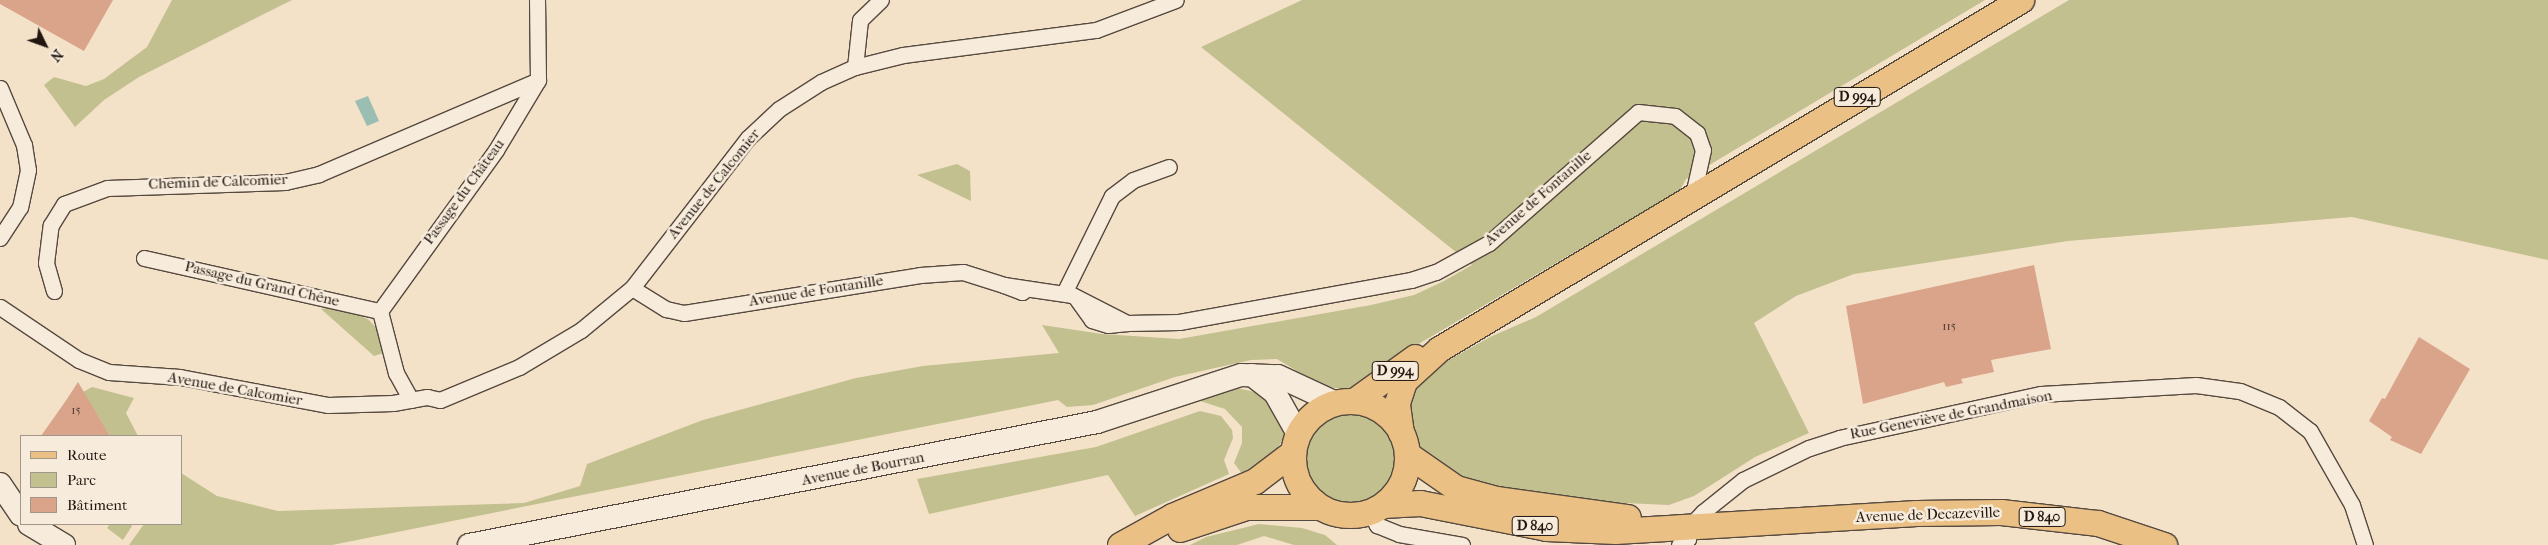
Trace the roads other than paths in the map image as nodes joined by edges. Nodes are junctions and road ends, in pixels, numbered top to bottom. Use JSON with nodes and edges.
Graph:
{"nodes":[{"id":1,"x":881,"y":0,"type":"edge"},
{"id":2,"x":1176,"y":0,"type":"edge"},
{"id":3,"x":2021,"y":0,"type":"edge"},
{"id":4,"x":536,"y":3,"type":"edge"},
{"id":5,"x":855,"y":67,"type":"junction"},
{"id":6,"x":538,"y":80,"type":"junction"},
{"id":7,"x":0,"y":88,"type":"edge"},
{"id":8,"x":1169,"y":168,"type":"dead end"},
{"id":9,"x":1693,"y":195,"type":"junction"},
{"id":10,"x":0,"y":238,"type":"edge"},
{"id":11,"x":144,"y":258,"type":"dead end"},
{"id":12,"x":632,"y":288,"type":"junction"},
{"id":13,"x":54,"y":291,"type":"dead end"},
{"id":14,"x":1071,"y":296,"type":"junction"},
{"id":15,"x":0,"y":306,"type":"edge"},
{"id":16,"x":380,"y":311,"type":"junction"},
{"id":17,"x":1439,"y":349,"type":"junction"},
{"id":18,"x":396,"y":373,"type":"junction"},
{"id":19,"x":1252,"y":375,"type":"junction"},
{"id":20,"x":412,"y":400,"type":"junction"},
{"id":21,"x":1345,"y":402,"type":"junction"},
{"id":22,"x":393,"y":403,"type":"junction"},
{"id":23,"x":1296,"y":443,"type":"junction"},
{"id":24,"x":1404,"y":443,"type":"junction"},
{"id":25,"x":0,"y":484,"type":"edge"},
{"id":26,"x":1319,"y":507,"type":"junction"},
{"id":27,"x":1377,"y":508,"type":"junction"},
{"id":28,"x":20,"y":514,"type":"edge"},
{"id":29,"x":0,"y":515,"type":"edge"},
{"id":30,"x":20,"y":520,"type":"edge"},
{"id":31,"x":31,"y":525,"type":"edge"},
{"id":32,"x":1684,"y":536,"type":"edge"},
{"id":33,"x":64,"y":545,"type":"edge"},
{"id":34,"x":469,"y":545,"type":"edge"},
{"id":35,"x":1120,"y":545,"type":"edge"},
{"id":36,"x":1146,"y":545,"type":"edge"},
{"id":37,"x":1460,"y":545,"type":"edge"},
{"id":38,"x":2164,"y":545,"type":"edge"},
{"id":39,"x":2365,"y":545,"type":"edge"}],
"edges":[{"from":1,"to":5,"type":"street"},
{"from":2,"to":5,"type":"street","name":"Avenue de Calcomier"},
{"from":3,"to":9,"type":"main road","number":"D 994"},
{"from":4,"to":6,"type":"street","name":"Passage du Château"},
{"from":5,"to":12,"type":"street","name":"Avenue de Calcomier"},
{"from":6,"to":13,"type":"street","name":"Chemin de Calcomier"},
{"from":6,"to":16,"type":"street","name":"Passage du Château"},
{"from":7,"to":10,"type":"street"},
{"from":8,"to":14,"type":"street"},
{"from":9,"to":14,"type":"street","name":"Avenue de Fontanille"},
{"from":9,"to":17,"type":"main road","number":"D 994"},
{"from":11,"to":16,"type":"street","name":"Passage du Grand Chêne"},
{"from":12,"to":14,"type":"street","name":"Avenue de Fontanille"},
{"from":12,"to":20,"type":"street","name":"Avenue de Calcomier"},
{"from":15,"to":22,"type":"street","name":"Avenue de Calcomier"},
{"from":16,"to":18,"type":"street"},
{"from":17,"to":21,"type":"main road","number":"D 994"},
{"from":17,"to":24,"type":"main road","number":"D 994"},
{"from":18,"to":20,"type":"street"},
{"from":18,"to":22,"type":"street"},
{"from":19,"to":21,"type":"main road","name":"Avenue de Bourran"},
{"from":19,"to":23,"type":"main road"},
{"from":19,"to":34,"type":"main road","name":"Avenue de Bourran"},
{"from":20,"to":22,"type":"street","name":"Avenue de Calcomier"},
{"from":21,"to":23,"type":"main road"},
{"from":21,"to":24,"type":"main road"},
{"from":23,"to":26,"type":"main road"},
{"from":23,"to":35,"type":"main road"},
{"from":24,"to":27,"type":"main road"},
{"from":24,"to":32,"type":"main road","name":"Avenue de Decazeville","number":"D 840"},
{"from":25,"to":28,"type":"main road"},
{"from":26,"to":27,"type":"main road"},
{"from":26,"to":36,"type":"main road"},
{"from":27,"to":32,"type":"main road","name":"Avenue de Decazeville","number":"D 840"},
{"from":27,"to":37,"type":"street"},
{"from":29,"to":30,"type":"main road"},
{"from":31,"to":33,"type":"main road"},
{"from":32,"to":38,"type":"main road","name":"Avenue de Decazeville","number":"D 840"},
{"from":32,"to":39,"type":"street","name":"Rue Geneviève de Grandmaison"}]}
